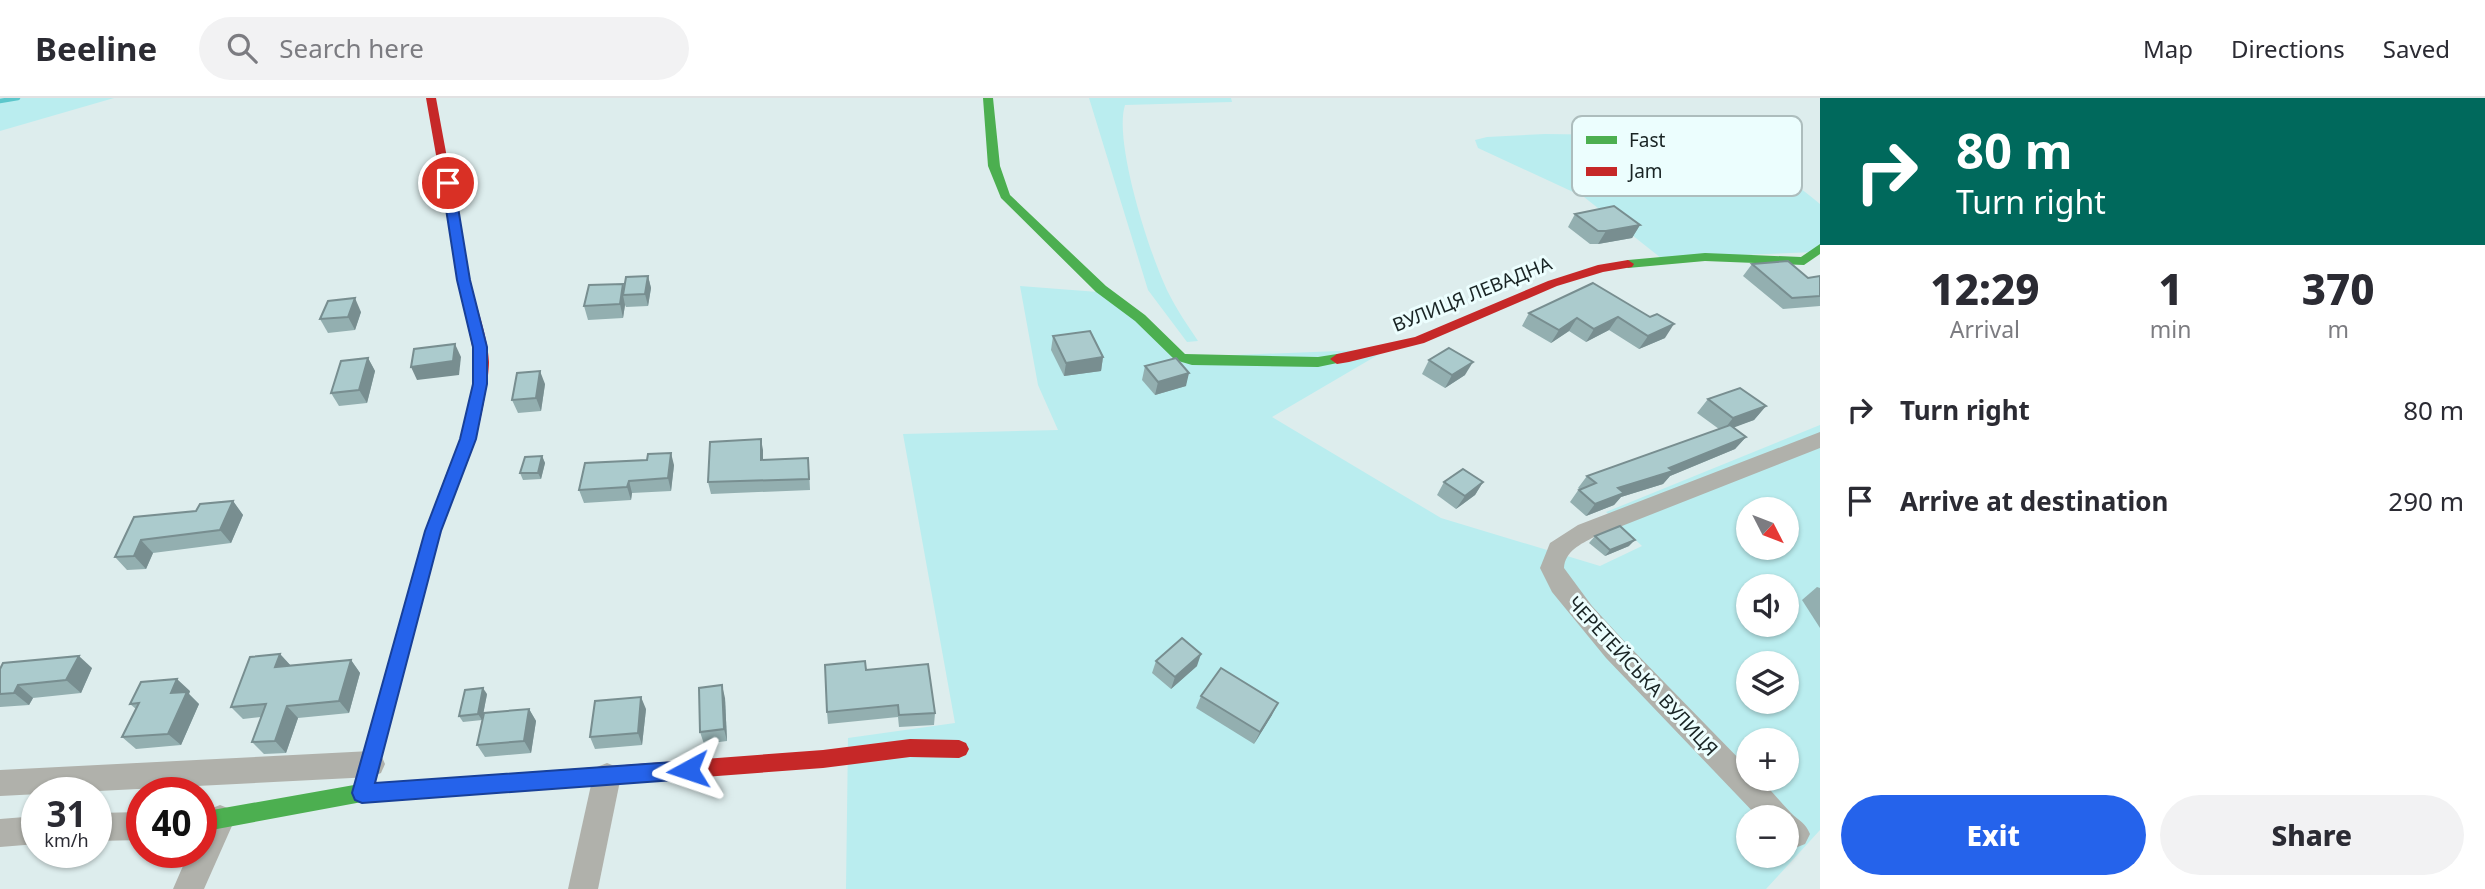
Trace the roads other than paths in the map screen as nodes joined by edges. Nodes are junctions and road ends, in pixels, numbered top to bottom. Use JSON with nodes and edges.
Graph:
{"nodes":[{"id":1,"x":431,"y":98,"type":"edge"},
{"id":2,"x":988,"y":98,"type":"edge"},
{"id":3,"x":1820,"y":248,"type":"edge"},
{"id":4,"x":1820,"y":440,"type":"edge"},
{"id":5,"x":959,"y":749,"type":"dead end"},
{"id":6,"x":371,"y":764,"type":"junction"},
{"id":7,"x":607,"y":776,"type":"junction"},
{"id":8,"x":0,"y":783,"type":"edge"},
{"id":9,"x":362,"y":793,"type":"junction"},
{"id":10,"x":1767,"y":805,"type":"edge"},
{"id":11,"x":217,"y":819,"type":"edge"},
{"id":12,"x":21,"y":831,"type":"edge"},
{"id":13,"x":0,"y":833,"type":"edge"},
{"id":14,"x":195,"y":868,"type":"edge"},
{"id":15,"x":188,"y":889,"type":"edge"},
{"id":16,"x":583,"y":889,"type":"edge"}],
"edges":[{"from":1,"to":6,"type":"street"},
{"from":2,"to":3,"type":"street","name":"ВУЛИЦЯ ЛЕВАДНА"},
{"from":4,"to":10,"type":"street","name":"ЧЕРЕТЕЙСЬКА ВУЛИЦЯ"},
{"from":5,"to":7,"type":"street"},
{"from":6,"to":8,"type":"street"},
{"from":6,"to":9,"type":"street"},
{"from":7,"to":9,"type":"street"},
{"from":7,"to":16,"type":"street"},
{"from":9,"to":11,"type":"street"},
{"from":12,"to":13,"type":"street"},
{"from":14,"to":15,"type":"street"}]}
